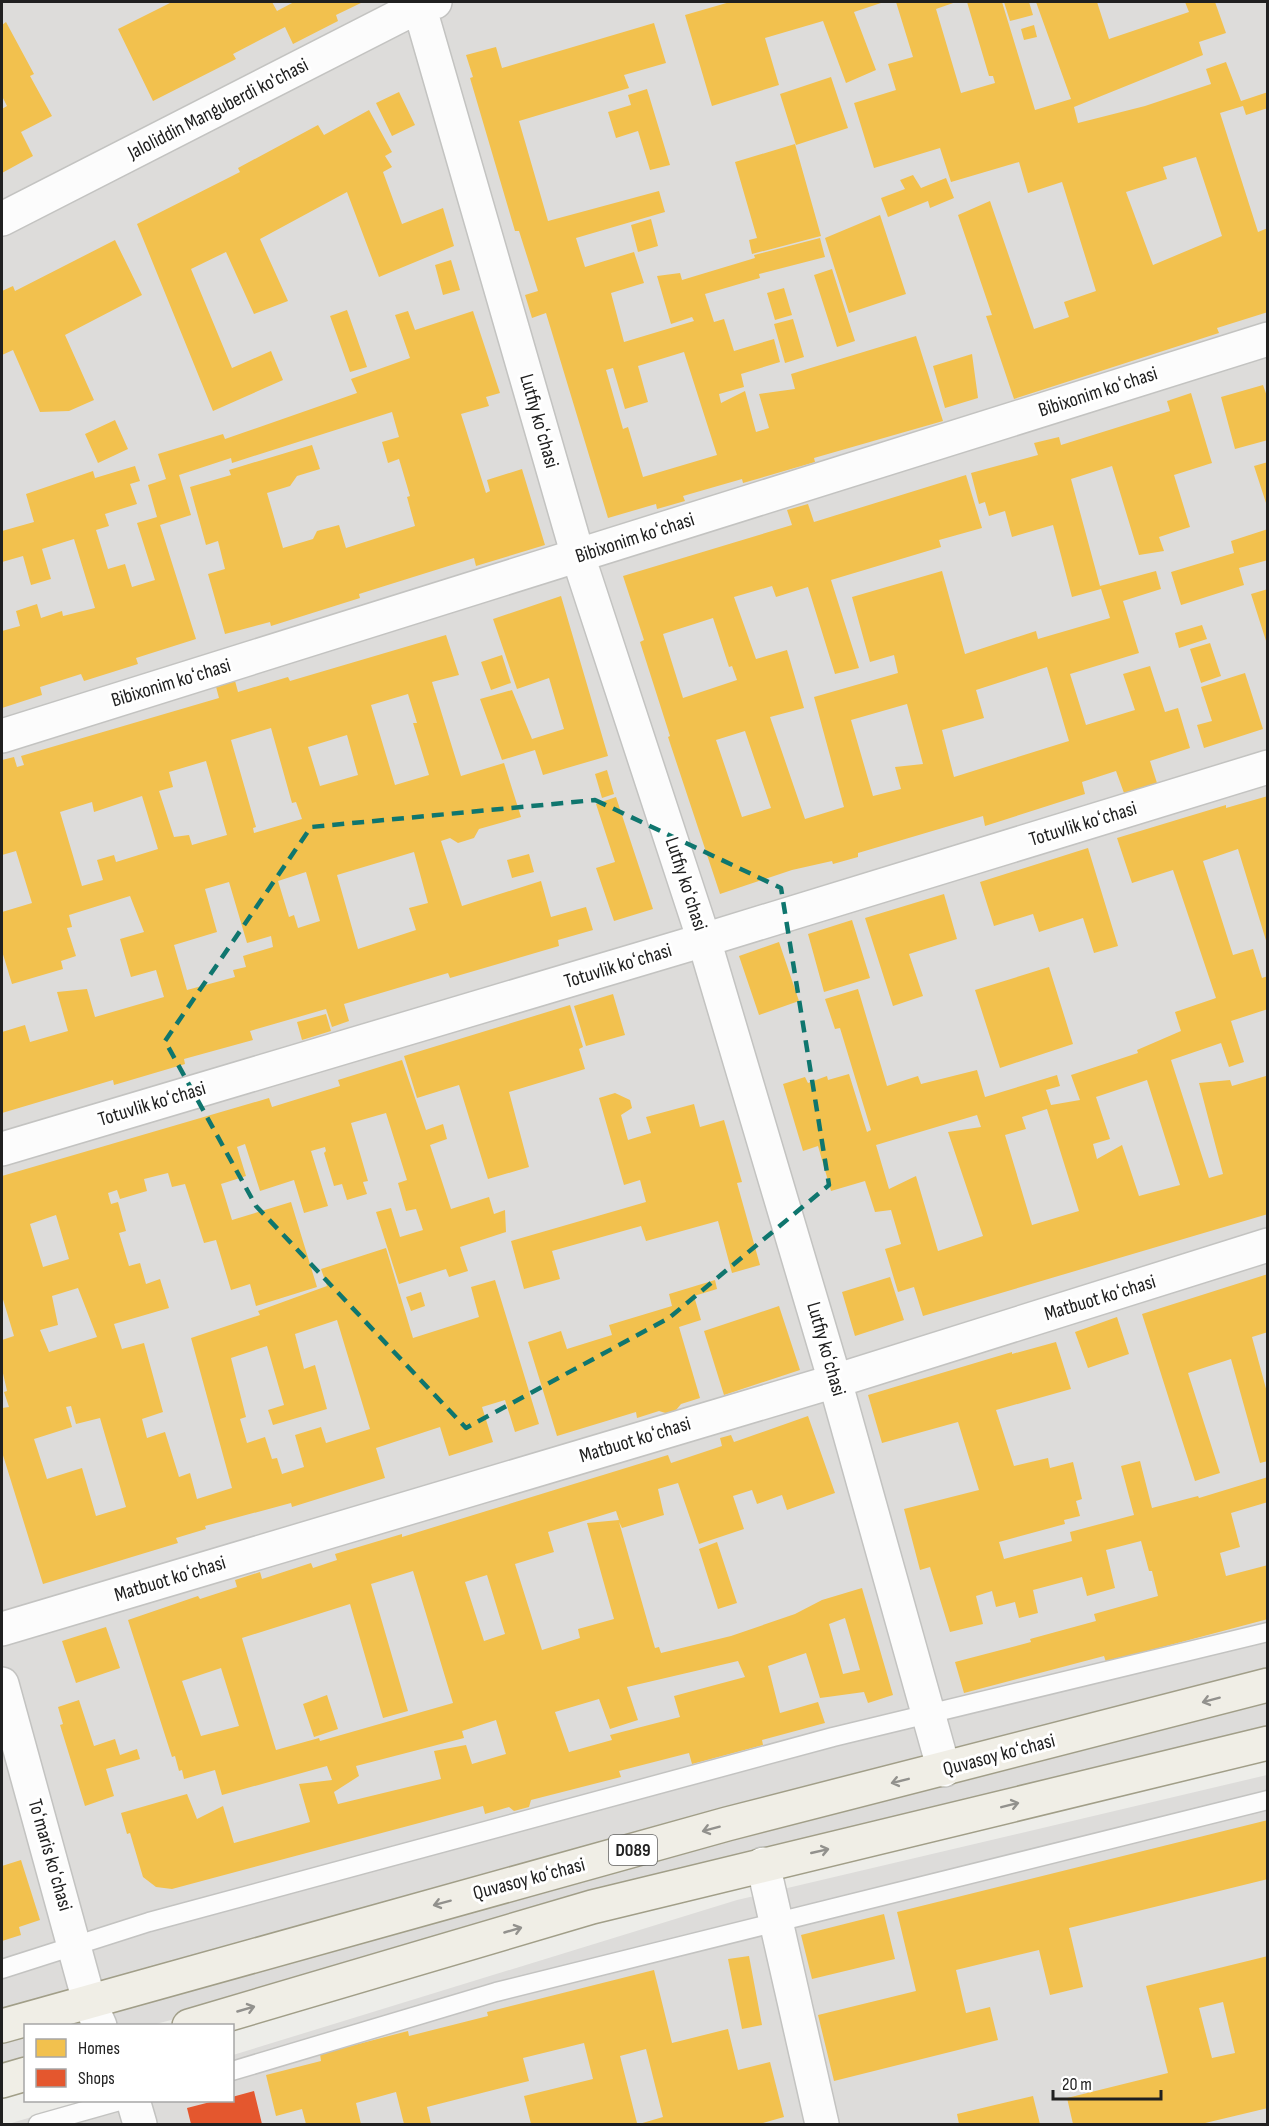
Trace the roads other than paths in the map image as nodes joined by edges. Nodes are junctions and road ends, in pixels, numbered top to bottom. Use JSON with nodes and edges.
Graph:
{"nodes":[{"id":1,"x":424,"y":3,"type":"edge"},
{"id":2,"x":2,"y":219,"type":"edge"},
{"id":3,"x":1268,"y":339,"type":"edge"},
{"id":4,"x":578,"y":556,"type":"junction"},
{"id":5,"x":2,"y":736,"type":"edge"},
{"id":6,"x":1268,"y":767,"type":"edge"},
{"id":7,"x":704,"y":940,"type":"junction"},
{"id":8,"x":2,"y":1149,"type":"edge"},
{"id":9,"x":1268,"y":1245,"type":"edge"},
{"id":10,"x":835,"y":1381,"type":"junction"},
{"id":11,"x":2,"y":1629,"type":"edge"},
{"id":12,"x":1268,"y":1632,"type":"edge"},
{"id":13,"x":2,"y":1684,"type":"edge"},
{"id":14,"x":1268,"y":1685,"type":"edge"},
{"id":15,"x":929,"y":1714,"type":"junction"},
{"id":16,"x":1268,"y":1743,"type":"edge"},
{"id":17,"x":944,"y":1770,"type":"junction"},
{"id":18,"x":1268,"y":1800,"type":"edge"},
{"id":19,"x":764,"y":1864,"type":"junction"},
{"id":20,"x":775,"y":1924,"type":"junction"},
{"id":21,"x":75,"y":1945,"type":"junction"},
{"id":22,"x":2,"y":1969,"type":"edge"},
{"id":23,"x":95,"y":2013,"type":"edge"},
{"id":24,"x":192,"y":2024,"type":"edge"},
{"id":25,"x":2,"y":2026,"type":"edge"},
{"id":26,"x":234,"y":2070,"type":"edge"},
{"id":27,"x":24,"y":2075,"type":"edge"},
{"id":28,"x":2,"y":2081,"type":"edge"},
{"id":29,"x":116,"y":2102,"type":"edge"},
{"id":30,"x":133,"y":2102,"type":"edge"},
{"id":31,"x":38,"y":2124,"type":"edge"},
{"id":32,"x":140,"y":2124,"type":"edge"},
{"id":33,"x":822,"y":2124,"type":"edge"}],
"edges":[{"from":1,"to":2,"type":"street","name":"Jaloliddin Manguberdi ko'chasi"},
{"from":1,"to":4,"type":"street","name":"Lutfiy koʻchasi"},
{"from":3,"to":4,"type":"street","name":"Bibixonim koʻchasi"},
{"from":4,"to":5,"type":"street","name":"Bibixonim koʻchasi"},
{"from":4,"to":7,"type":"street","name":"Lutfiy koʻchasi"},
{"from":6,"to":7,"type":"street","name":"Totuvlik koʻchasi"},
{"from":7,"to":8,"type":"street","name":"Totuvlik koʻchasi"},
{"from":7,"to":10,"type":"street","name":"Lutfiy koʻchasi"},
{"from":9,"to":10,"type":"street","name":"Matbuot koʻchasi"},
{"from":10,"to":11,"type":"street","name":"Matbuot koʻchasi"},
{"from":10,"to":15,"type":"street","name":"Lutfiy koʻchasi"},
{"from":12,"to":15,"type":"lane"},
{"from":13,"to":21,"type":"street","name":"Toʻmaris koʻchasi"},
{"from":14,"to":17,"type":"main road","name":"Quvasoy koʻchasi","number":"D089","one_way":true},
{"from":15,"to":17,"type":"street","name":"Lutfiy koʻchasi"},
{"from":15,"to":21,"type":"lane"},
{"from":19,"to":16,"type":"main road","one_way":true},
{"from":17,"to":23,"type":"main road","name":"Quvasoy koʻchasi","number":"D089","one_way":true},
{"from":18,"to":20,"type":"lane"},
{"from":19,"to":20,"type":"street"},
{"from":24,"to":19,"type":"main road","number":"D089","one_way":true},
{"from":20,"to":26,"type":"lane"},
{"from":20,"to":33,"type":"street"},
{"from":21,"to":22,"type":"lane"},
{"from":21,"to":23,"type":"street","name":"Toʻmaris koʻchasi"},
{"from":23,"to":25,"type":"main road","name":"Quvasoy koʻchasi","number":"D089"},
{"from":27,"to":28,"type":"main road"},
{"from":29,"to":31,"type":"lane"},
{"from":30,"to":32,"type":"street"}]}
